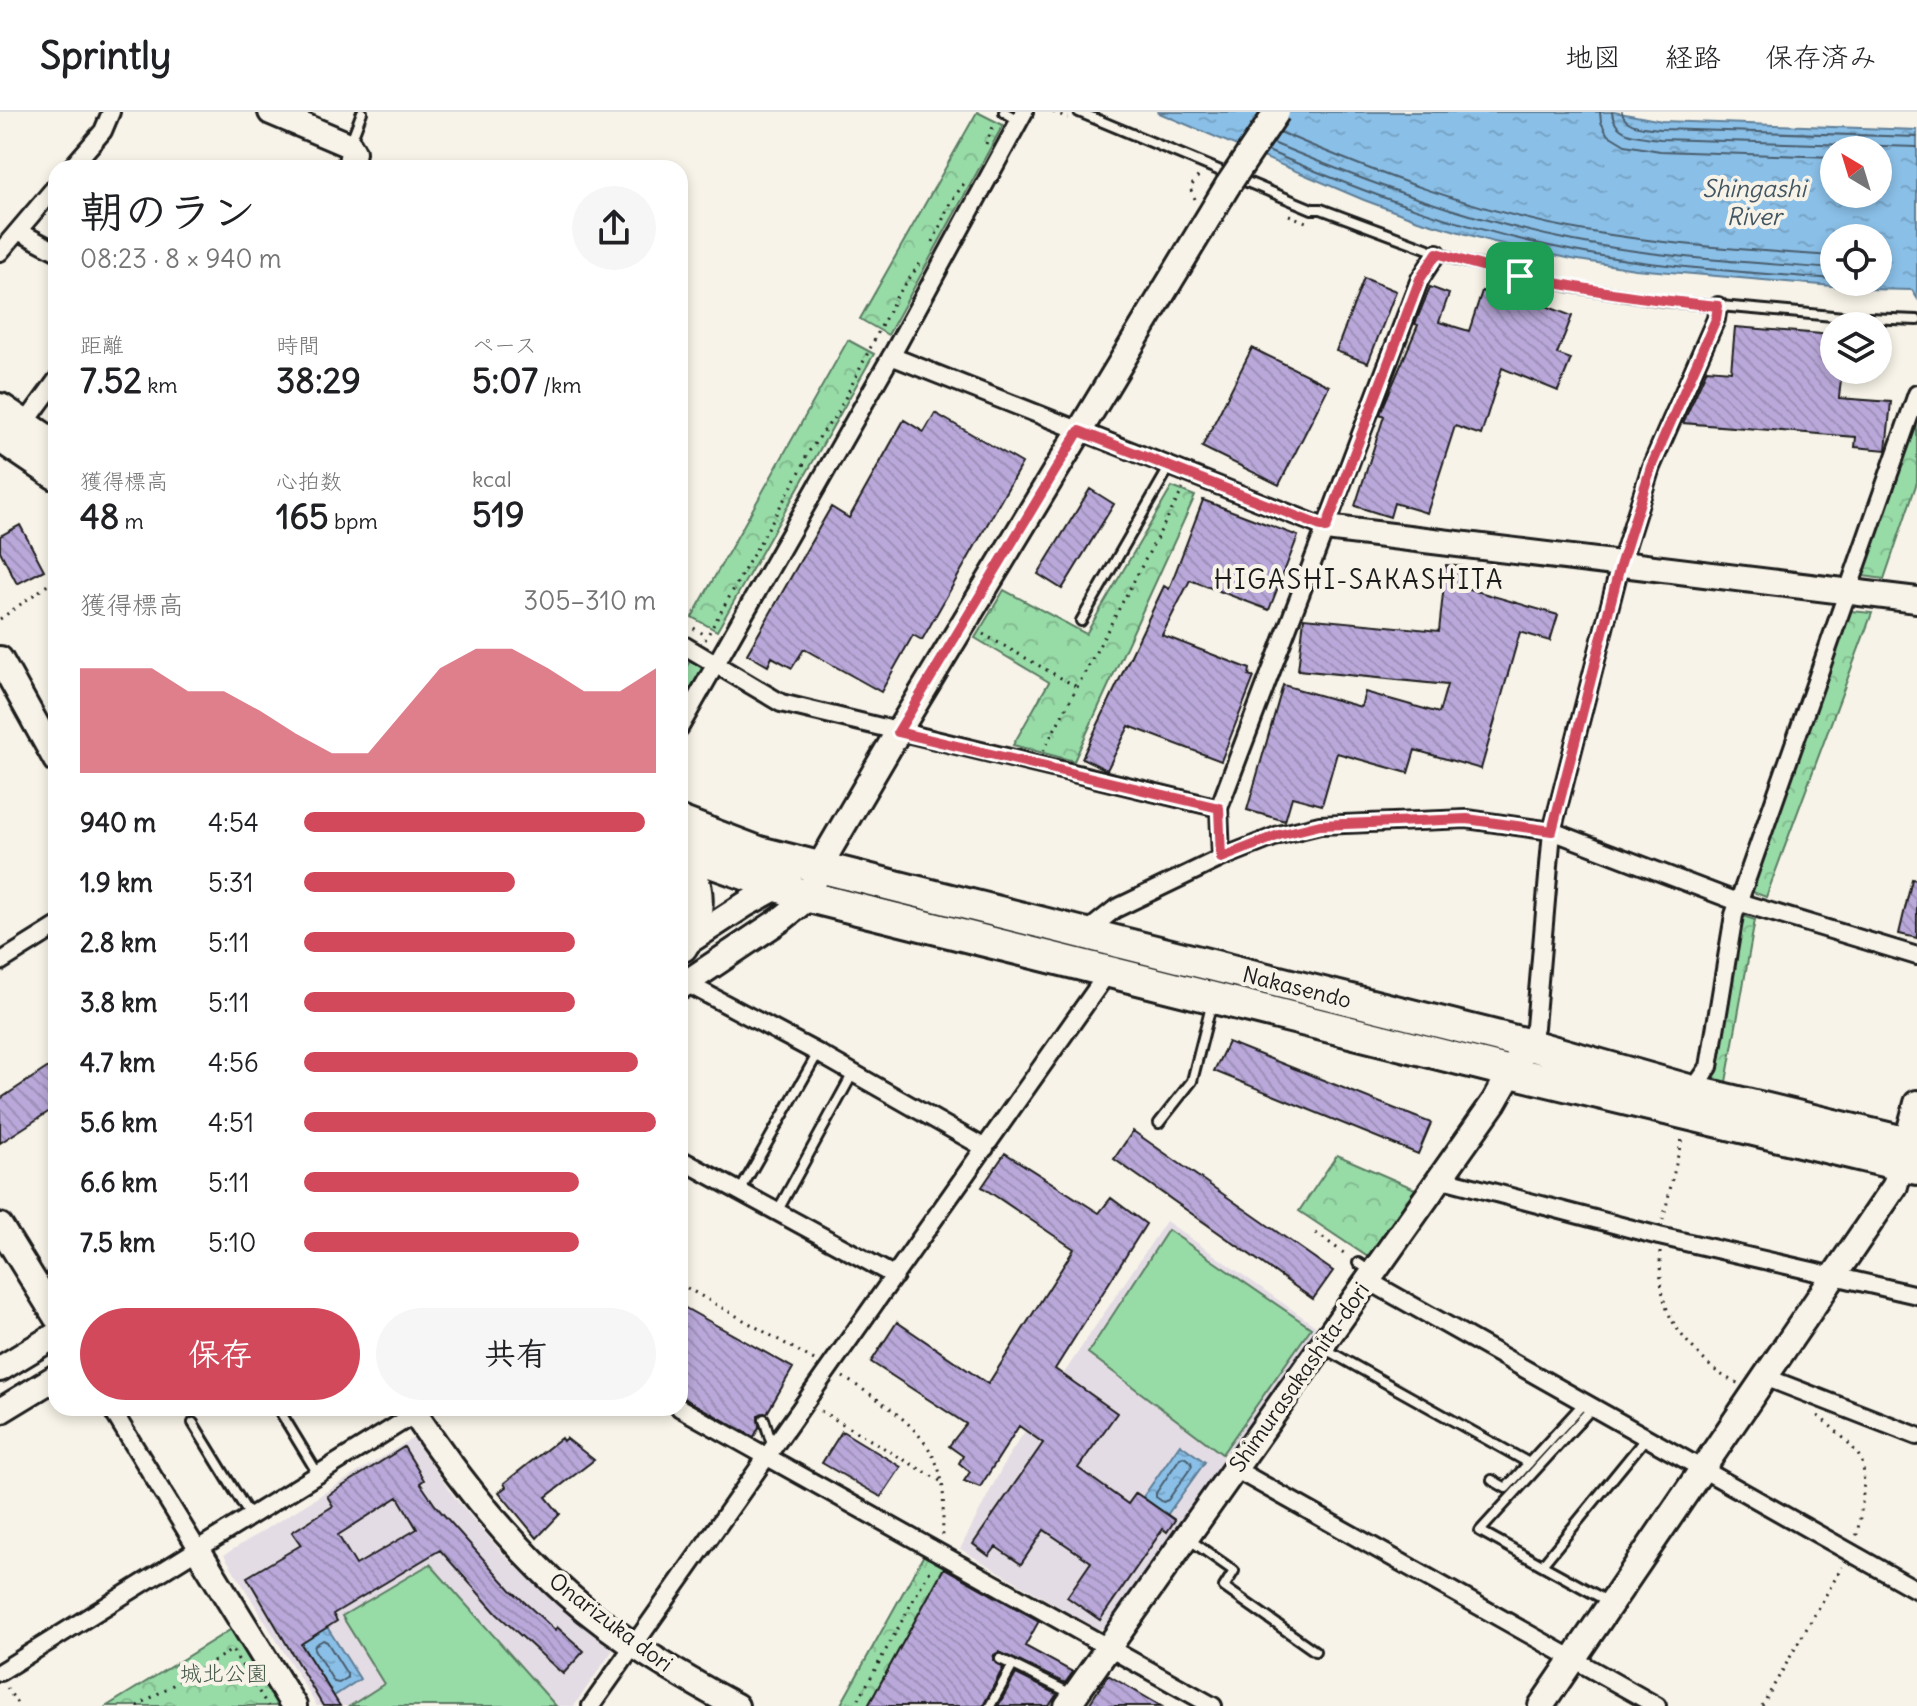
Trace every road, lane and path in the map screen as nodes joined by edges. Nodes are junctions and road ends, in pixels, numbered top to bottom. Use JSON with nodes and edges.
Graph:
{"nodes":[{"id":1,"x":111,"y":112,"type":"edge"},
{"id":2,"x":271,"y":112,"type":"edge"},
{"id":3,"x":362,"y":112,"type":"edge"},
{"id":4,"x":1001,"y":112,"type":"edge"},
{"id":5,"x":1079,"y":112,"type":"edge"},
{"id":6,"x":1277,"y":112,"type":"edge"},
{"id":7,"x":1022,"y":116,"type":"edge"},
{"id":8,"x":983,"y":155,"type":"dead end"},
{"id":9,"x":350,"y":157,"type":"edge"},
{"id":10,"x":78,"y":160,"type":"edge"},
{"id":11,"x":967,"y":181,"type":"dead end"},
{"id":12,"x":48,"y":195,"type":"edge"},
{"id":13,"x":18,"y":231,"type":"junction"},
{"id":14,"x":48,"y":247,"type":"edge"},
{"id":15,"x":0,"y":252,"type":"edge"},
{"id":16,"x":1437,"y":253,"type":"junction"},
{"id":17,"x":1718,"y":306,"type":"junction"},
{"id":18,"x":1917,"y":320,"type":"edge"},
{"id":19,"x":891,"y":356,"type":"junction"},
{"id":20,"x":48,"y":388,"type":"edge"},
{"id":21,"x":1917,"y":394,"type":"edge"},
{"id":22,"x":8,"y":423,"type":"edge"},
{"id":23,"x":1079,"y":431,"type":"junction"},
{"id":24,"x":48,"y":443,"type":"edge"},
{"id":25,"x":48,"y":466,"type":"edge"},
{"id":26,"x":1170,"y":466,"type":"junction"},
{"id":27,"x":1183,"y":489,"type":"dead end"},
{"id":28,"x":1326,"y":528,"type":"junction"},
{"id":29,"x":1620,"y":566,"type":"junction"},
{"id":30,"x":48,"y":585,"type":"edge"},
{"id":31,"x":1848,"y":592,"type":"junction"},
{"id":32,"x":1917,"y":600,"type":"edge"},
{"id":33,"x":0,"y":619,"type":"edge"},
{"id":34,"x":1081,"y":621,"type":"dead end"},
{"id":35,"x":688,"y":625,"type":"edge"},
{"id":36,"x":976,"y":630,"type":"dead end"},
{"id":37,"x":707,"y":636,"type":"junction"},
{"id":38,"x":688,"y":648,"type":"edge"},
{"id":39,"x":702,"y":656,"type":"junction"},
{"id":40,"x":0,"y":659,"type":"edge"},
{"id":41,"x":716,"y":666,"type":"junction"},
{"id":42,"x":1077,"y":687,"type":"junction"},
{"id":43,"x":688,"y":713,"type":"edge"},
{"id":44,"x":898,"y":732,"type":"junction"},
{"id":45,"x":48,"y":746,"type":"edge"},
{"id":46,"x":1035,"y":764,"type":"junction"},
{"id":47,"x":1219,"y":808,"type":"junction"},
{"id":48,"x":688,"y":825,"type":"edge"},
{"id":49,"x":1552,"y":831,"type":"junction"},
{"id":50,"x":688,"y":856,"type":"edge"},
{"id":51,"x":1221,"y":858,"type":"junction"},
{"id":52,"x":688,"y":866,"type":"edge"},
{"id":53,"x":819,"y":867,"type":"junction"},
{"id":54,"x":776,"y":886,"type":"junction"},
{"id":55,"x":809,"y":897,"type":"junction"},
{"id":56,"x":1738,"y":902,"type":"junction"},
{"id":57,"x":48,"y":932,"type":"edge"},
{"id":58,"x":1085,"y":933,"type":"junction"},
{"id":59,"x":688,"y":934,"type":"edge"},
{"id":60,"x":688,"y":942,"type":"edge"},
{"id":61,"x":1917,"y":956,"type":"edge"},
{"id":62,"x":0,"y":962,"type":"edge"},
{"id":63,"x":1109,"y":971,"type":"junction"},
{"id":64,"x":688,"y":982,"type":"edge"},
{"id":65,"x":688,"y":988,"type":"edge"},
{"id":66,"x":1213,"y":997,"type":"junction"},
{"id":67,"x":1527,"y":1044,"type":"junction"},
{"id":68,"x":818,"y":1053,"type":"junction"},
{"id":69,"x":1511,"y":1072,"type":"junction"},
{"id":70,"x":853,"y":1073,"type":"junction"},
{"id":71,"x":1692,"y":1091,"type":"junction"},
{"id":72,"x":1917,"y":1103,"type":"edge"},
{"id":73,"x":1159,"y":1123,"type":"dead end"},
{"id":74,"x":1685,"y":1127,"type":"dead end"},
{"id":75,"x":985,"y":1148,"type":"junction"},
{"id":76,"x":1911,"y":1156,"type":"edge"},
{"id":77,"x":688,"y":1163,"type":"edge"},
{"id":78,"x":1439,"y":1178,"type":"junction"},
{"id":79,"x":740,"y":1192,"type":"junction"},
{"id":80,"x":776,"y":1213,"type":"junction"},
{"id":81,"x":0,"y":1226,"type":"edge"},
{"id":82,"x":1316,"y":1233,"type":"dead end"},
{"id":83,"x":1659,"y":1236,"type":"junction"},
{"id":84,"x":1366,"y":1272,"type":"junction"},
{"id":85,"x":1834,"y":1275,"type":"junction"},
{"id":86,"x":895,"y":1276,"type":"junction"},
{"id":87,"x":688,"y":1289,"type":"edge"},
{"id":88,"x":1917,"y":1295,"type":"edge"},
{"id":89,"x":48,"y":1304,"type":"edge"},
{"id":90,"x":48,"y":1340,"type":"edge"},
{"id":91,"x":1321,"y":1346,"type":"junction"},
{"id":92,"x":0,"y":1369,"type":"edge"},
{"id":93,"x":829,"y":1369,"type":"junction"},
{"id":94,"x":48,"y":1382,"type":"edge"},
{"id":95,"x":1760,"y":1383,"type":"junction"},
{"id":96,"x":805,"y":1402,"type":"junction"},
{"id":97,"x":1588,"y":1406,"type":"junction"},
{"id":98,"x":0,"y":1411,"type":"edge"},
{"id":99,"x":688,"y":1412,"type":"edge"},
{"id":100,"x":116,"y":1416,"type":"edge"},
{"id":101,"x":283,"y":1416,"type":"edge"},
{"id":102,"x":408,"y":1416,"type":"edge"},
{"id":103,"x":421,"y":1416,"type":"edge"},
{"id":104,"x":764,"y":1419,"type":"dead end"},
{"id":105,"x":193,"y":1423,"type":"dead end"},
{"id":106,"x":1917,"y":1436,"type":"edge"},
{"id":107,"x":1645,"y":1439,"type":"junction"},
{"id":108,"x":770,"y":1452,"type":"junction"},
{"id":109,"x":1529,"y":1463,"type":"junction"},
{"id":110,"x":1235,"y":1469,"type":"junction"},
{"id":111,"x":1702,"y":1469,"type":"junction"},
{"id":112,"x":319,"y":1474,"type":"junction"},
{"id":113,"x":1492,"y":1480,"type":"dead end"},
{"id":114,"x":942,"y":1482,"type":"junction"},
{"id":115,"x":251,"y":1517,"type":"junction"},
{"id":116,"x":1187,"y":1537,"type":"junction"},
{"id":117,"x":943,"y":1547,"type":"dead end"},
{"id":118,"x":198,"y":1550,"type":"junction"},
{"id":119,"x":937,"y":1558,"type":"dead end"},
{"id":120,"x":1542,"y":1565,"type":"junction"},
{"id":121,"x":1917,"y":1590,"type":"edge"},
{"id":122,"x":1611,"y":1604,"type":"junction"},
{"id":123,"x":634,"y":1645,"type":"junction"},
{"id":124,"x":1108,"y":1647,"type":"junction"},
{"id":125,"x":1315,"y":1651,"type":"dead end"},
{"id":126,"x":1000,"y":1659,"type":"dead end"},
{"id":127,"x":1572,"y":1660,"type":"junction"},
{"id":128,"x":1013,"y":1665,"type":"junction"},
{"id":129,"x":0,"y":1672,"type":"edge"},
{"id":130,"x":0,"y":1684,"type":"edge"},
{"id":131,"x":982,"y":1693,"type":"dead end"},
{"id":132,"x":1071,"y":1701,"type":"edge"},
{"id":133,"x":992,"y":1703,"type":"edge"},
{"id":134,"x":19,"y":1706,"type":"edge"},
{"id":135,"x":137,"y":1706,"type":"edge"},
{"id":136,"x":268,"y":1706,"type":"edge"},
{"id":137,"x":294,"y":1706,"type":"edge"},
{"id":138,"x":591,"y":1706,"type":"edge"},
{"id":139,"x":736,"y":1706,"type":"edge"},
{"id":140,"x":855,"y":1706,"type":"edge"},
{"id":141,"x":1213,"y":1706,"type":"edge"},
{"id":142,"x":1541,"y":1706,"type":"edge"},
{"id":143,"x":1657,"y":1706,"type":"edge"}],
"edges":[{"from":1,"to":10,"type":"street"},
{"from":2,"to":9,"type":"street"},
{"from":3,"to":9,"type":"lane"},
{"from":4,"to":7,"type":"lane"},
{"from":4,"to":8,"type":"path"},
{"from":5,"to":16,"type":"lane"},
{"from":6,"to":23,"type":"street","bridge":true},
{"from":7,"to":19,"type":"street"},
{"from":11,"to":37,"type":"path"},
{"from":12,"to":13,"type":"street"},
{"from":13,"to":14,"type":"street"},
{"from":13,"to":15,"type":"street"},
{"from":16,"to":17,"type":"lane"},
{"from":16,"to":28,"type":"street"},
{"from":17,"to":18,"type":"lane"},
{"from":17,"to":29,"type":"street"},
{"from":19,"to":23,"type":"street"},
{"from":19,"to":41,"type":"street"},
{"from":20,"to":22,"type":"street"},
{"from":21,"to":31,"type":"street"},
{"from":22,"to":24,"type":"highway"},
{"from":22,"to":25,"type":"highway"},
{"from":23,"to":26,"type":"street"},
{"from":23,"to":44,"type":"street"},
{"from":26,"to":28,"type":"street"},
{"from":26,"to":34,"type":"lane"},
{"from":27,"to":42,"type":"path"},
{"from":28,"to":29,"type":"street"},
{"from":28,"to":47,"type":"street"},
{"from":29,"to":31,"type":"street"},
{"from":29,"to":49,"type":"street"},
{"from":30,"to":33,"type":"path"},
{"from":31,"to":32,"type":"street"},
{"from":31,"to":56,"type":"street"},
{"from":35,"to":37,"type":"path"},
{"from":36,"to":42,"type":"path"},
{"from":37,"to":39,"type":"path"},
{"from":38,"to":39,"type":"street"},
{"from":39,"to":41,"type":"street"},
{"from":40,"to":45,"type":"street"},
{"from":41,"to":43,"type":"street"},
{"from":41,"to":44,"type":"street"},
{"from":42,"to":46,"type":"path"},
{"from":44,"to":46,"type":"street"},
{"from":44,"to":53,"type":"street"},
{"from":46,"to":47,"type":"street"},
{"from":47,"to":51,"type":"street"},
{"from":48,"to":53,"type":"highway","name":"Nakasendo"},
{"from":49,"to":51,"type":"street"},
{"from":49,"to":56,"type":"street"},
{"from":49,"to":67,"type":"street"},
{"from":50,"to":54,"type":"highway","name":"Nakasendo"},
{"from":51,"to":58,"type":"street"},
{"from":52,"to":59,"type":"highway"},
{"from":53,"to":54,"type":"street"},
{"from":53,"to":55,"type":"street"},
{"from":53,"to":58,"type":"highway","name":"Nakasendo"},
{"from":54,"to":55,"type":"highway","name":"Nakasendo"},
{"from":54,"to":60,"type":"street"},
{"from":55,"to":63,"type":"highway","name":"Nakasendo"},
{"from":55,"to":64,"type":"street"},
{"from":56,"to":61,"type":"street"},
{"from":56,"to":71,"type":"street"},
{"from":57,"to":62,"type":"street"},
{"from":58,"to":67,"type":"highway","name":"Nakasendo"},
{"from":63,"to":66,"type":"highway","name":"Nakasendo"},
{"from":63,"to":75,"type":"street"},
{"from":65,"to":68,"type":"street"},
{"from":66,"to":69,"type":"highway","name":"Nakasendo"},
{"from":66,"to":73,"type":"lane"},
{"from":67,"to":69,"type":"street","name":"Shimurasakashita-dori"},
{"from":67,"to":71,"type":"highway","name":"Nakasendo"},
{"from":68,"to":70,"type":"street"},
{"from":68,"to":79,"type":"lane"},
{"from":69,"to":76,"type":"highway","name":"Nakasendo"},
{"from":69,"to":78,"type":"street","name":"Shimurasakashita-dori"},
{"from":70,"to":75,"type":"street"},
{"from":70,"to":80,"type":"lane"},
{"from":71,"to":76,"type":"highway","name":"Nakasendo"},
{"from":72,"to":76,"type":"street"},
{"from":74,"to":83,"type":"path"},
{"from":75,"to":86,"type":"street"},
{"from":76,"to":85,"type":"street"},
{"from":77,"to":79,"type":"street"},
{"from":78,"to":83,"type":"street"},
{"from":78,"to":84,"type":"street","name":"Shimurasakashita-dori"},
{"from":79,"to":80,"type":"street"},
{"from":80,"to":86,"type":"street"},
{"from":81,"to":89,"type":"street"},
{"from":82,"to":84,"type":"path"},
{"from":83,"to":85,"type":"street"},
{"from":83,"to":95,"type":"path"},
{"from":84,"to":91,"type":"street","name":"Shimurasakashita-dori"},
{"from":84,"to":97,"type":"street"},
{"from":85,"to":88,"type":"street"},
{"from":85,"to":95,"type":"street"},
{"from":86,"to":93,"type":"street"},
{"from":87,"to":93,"type":"path"},
{"from":90,"to":92,"type":"street"},
{"from":91,"to":109,"type":"lane"},
{"from":91,"to":110,"type":"street","name":"Shimurasakashita-dori"},
{"from":93,"to":96,"type":"street"},
{"from":93,"to":114,"type":"path"},
{"from":94,"to":98,"type":"street"},
{"from":95,"to":106,"type":"street"},
{"from":95,"to":111,"type":"street"},
{"from":96,"to":108,"type":"street"},
{"from":96,"to":114,"type":"path"},
{"from":97,"to":107,"type":"street"},
{"from":97,"to":109,"type":"lane"},
{"from":97,"to":120,"type":"lane"},
{"from":99,"to":108,"type":"street"},
{"from":100,"to":118,"type":"street"},
{"from":101,"to":112,"type":"lane"},
{"from":102,"to":112,"type":"street"},
{"from":103,"to":123,"type":"street","name":"Onarizuka dori"},
{"from":104,"to":108,"type":"lane"},
{"from":105,"to":115,"type":"lane"},
{"from":107,"to":111,"type":"street"},
{"from":107,"to":120,"type":"lane"},
{"from":108,"to":123,"type":"street"},
{"from":108,"to":124,"type":"street"},
{"from":109,"to":113,"type":"lane"},
{"from":110,"to":116,"type":"street","name":"Shimurasakashita-dori"},
{"from":110,"to":127,"type":"street"},
{"from":111,"to":121,"type":"street"},
{"from":111,"to":122,"type":"street"},
{"from":112,"to":115,"type":"street"},
{"from":114,"to":117,"type":"path"},
{"from":115,"to":118,"type":"street"},
{"from":116,"to":124,"type":"street","name":"Shimurasakashita-dori"},
{"from":116,"to":125,"type":"lane"},
{"from":118,"to":129,"type":"street"},
{"from":118,"to":137,"type":"street"},
{"from":119,"to":140,"type":"path"},
{"from":120,"to":122,"type":"lane"},
{"from":122,"to":127,"type":"street"},
{"from":123,"to":138,"type":"street"},
{"from":123,"to":139,"type":"street","name":"Onarizuka dori"},
{"from":124,"to":132,"type":"street","name":"Shimurasakashita-dori"},
{"from":124,"to":141,"type":"street"},
{"from":126,"to":128,"type":"lane"},
{"from":127,"to":142,"type":"street"},
{"from":127,"to":143,"type":"street"},
{"from":128,"to":132,"type":"lane"},
{"from":128,"to":133,"type":"lane"},
{"from":130,"to":134,"type":"path"},
{"from":131,"to":133,"type":"lane"},
{"from":135,"to":136,"type":"path"}]}
